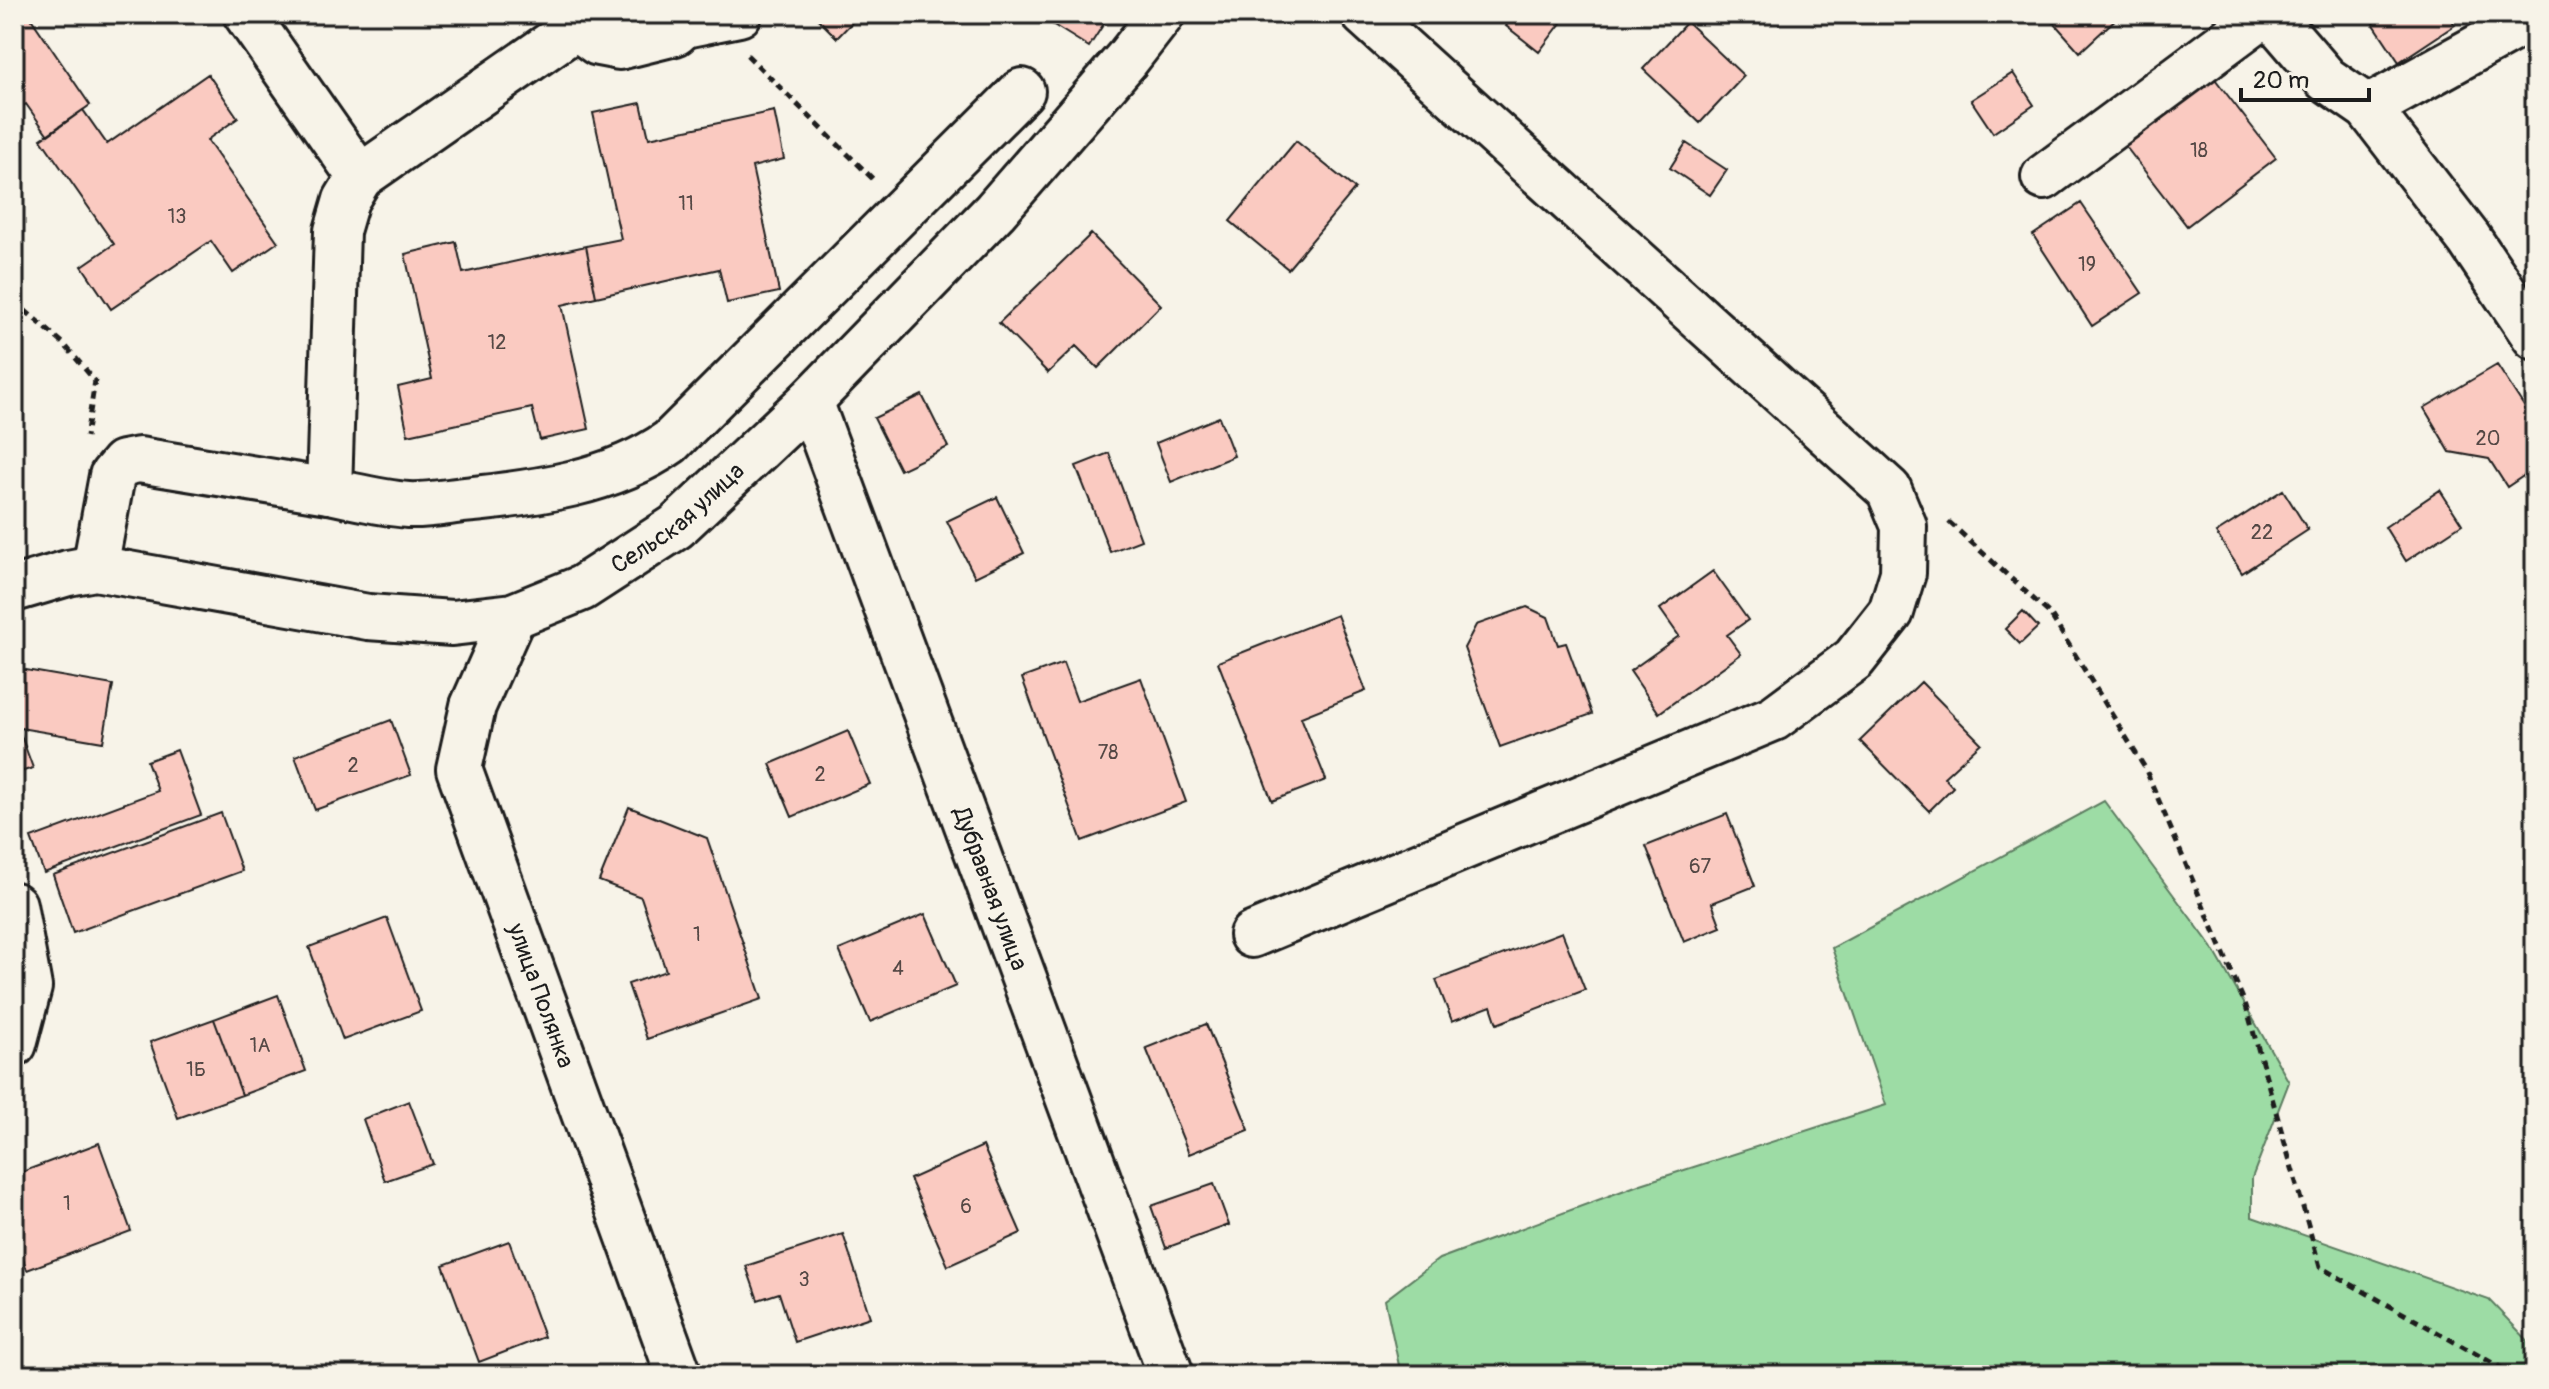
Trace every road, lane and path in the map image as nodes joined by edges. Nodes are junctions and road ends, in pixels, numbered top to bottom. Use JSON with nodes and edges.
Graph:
{"nodes":[{"id":1,"x":246,"y":14,"type":"edge"},
{"id":2,"x":1162,"y":14,"type":"edge"},
{"id":3,"x":1364,"y":14,"type":"edge"},
{"id":4,"x":2264,"y":14,"type":"edge"},
{"id":5,"x":2270,"y":14,"type":"edge"},
{"id":6,"x":2535,"y":16,"type":"edge"},
{"id":7,"x":708,"y":18,"type":"edge"},
{"id":8,"x":572,"y":21,"type":"edge"},
{"id":9,"x":1022,"y":91,"type":"dead end"},
{"id":10,"x":2368,"y":108,"type":"junction"},
{"id":11,"x":360,"y":177,"type":"junction"},
{"id":12,"x":2044,"y":177,"type":"dead end"},
{"id":13,"x":903,"y":209,"type":"junction"},
{"id":14,"x":14,"y":301,"type":"edge"},
{"id":15,"x":2535,"y":337,"type":"edge"},
{"id":16,"x":810,"y":401,"type":"junction"},
{"id":17,"x":112,"y":476,"type":"junction"},
{"id":18,"x":329,"y":491,"type":"junction"},
{"id":19,"x":1946,"y":520,"type":"dead end"},
{"id":20,"x":95,"y":568,"type":"junction"},
{"id":21,"x":14,"y":589,"type":"edge"},
{"id":22,"x":513,"y":616,"type":"junction"},
{"id":23,"x":14,"y":905,"type":"edge"},
{"id":24,"x":1252,"y":935,"type":"dead end"},
{"id":25,"x":14,"y":1044,"type":"edge"},
{"id":26,"x":679,"y":1375,"type":"edge"},
{"id":27,"x":1171,"y":1375,"type":"edge"},
{"id":28,"x":2514,"y":1375,"type":"edge"}],
"edges":[{"from":1,"to":11,"type":"street"},
{"from":2,"to":16,"type":"street","name":"Сельская улица"},
{"from":3,"to":24,"type":"street"},
{"from":4,"to":12,"type":"street"},
{"from":5,"to":10,"type":"street"},
{"from":6,"to":10,"type":"street"},
{"from":7,"to":8,"type":"street"},
{"from":7,"to":13,"type":"path"},
{"from":8,"to":11,"type":"street"},
{"from":9,"to":13,"type":"street"},
{"from":10,"to":15,"type":"street"},
{"from":11,"to":18,"type":"street"},
{"from":13,"to":18,"type":"street"},
{"from":14,"to":17,"type":"path"},
{"from":16,"to":22,"type":"street","name":"Сельская улица"},
{"from":16,"to":27,"type":"street","name":"Дубравная улица"},
{"from":17,"to":18,"type":"street"},
{"from":17,"to":20,"type":"street"},
{"from":19,"to":28,"type":"path"},
{"from":20,"to":21,"type":"street","name":"Сельская улица"},
{"from":20,"to":22,"type":"street","name":"Сельская улица"},
{"from":22,"to":26,"type":"street","name":"улица Полянка"},
{"from":23,"to":25,"type":"street"}]}
